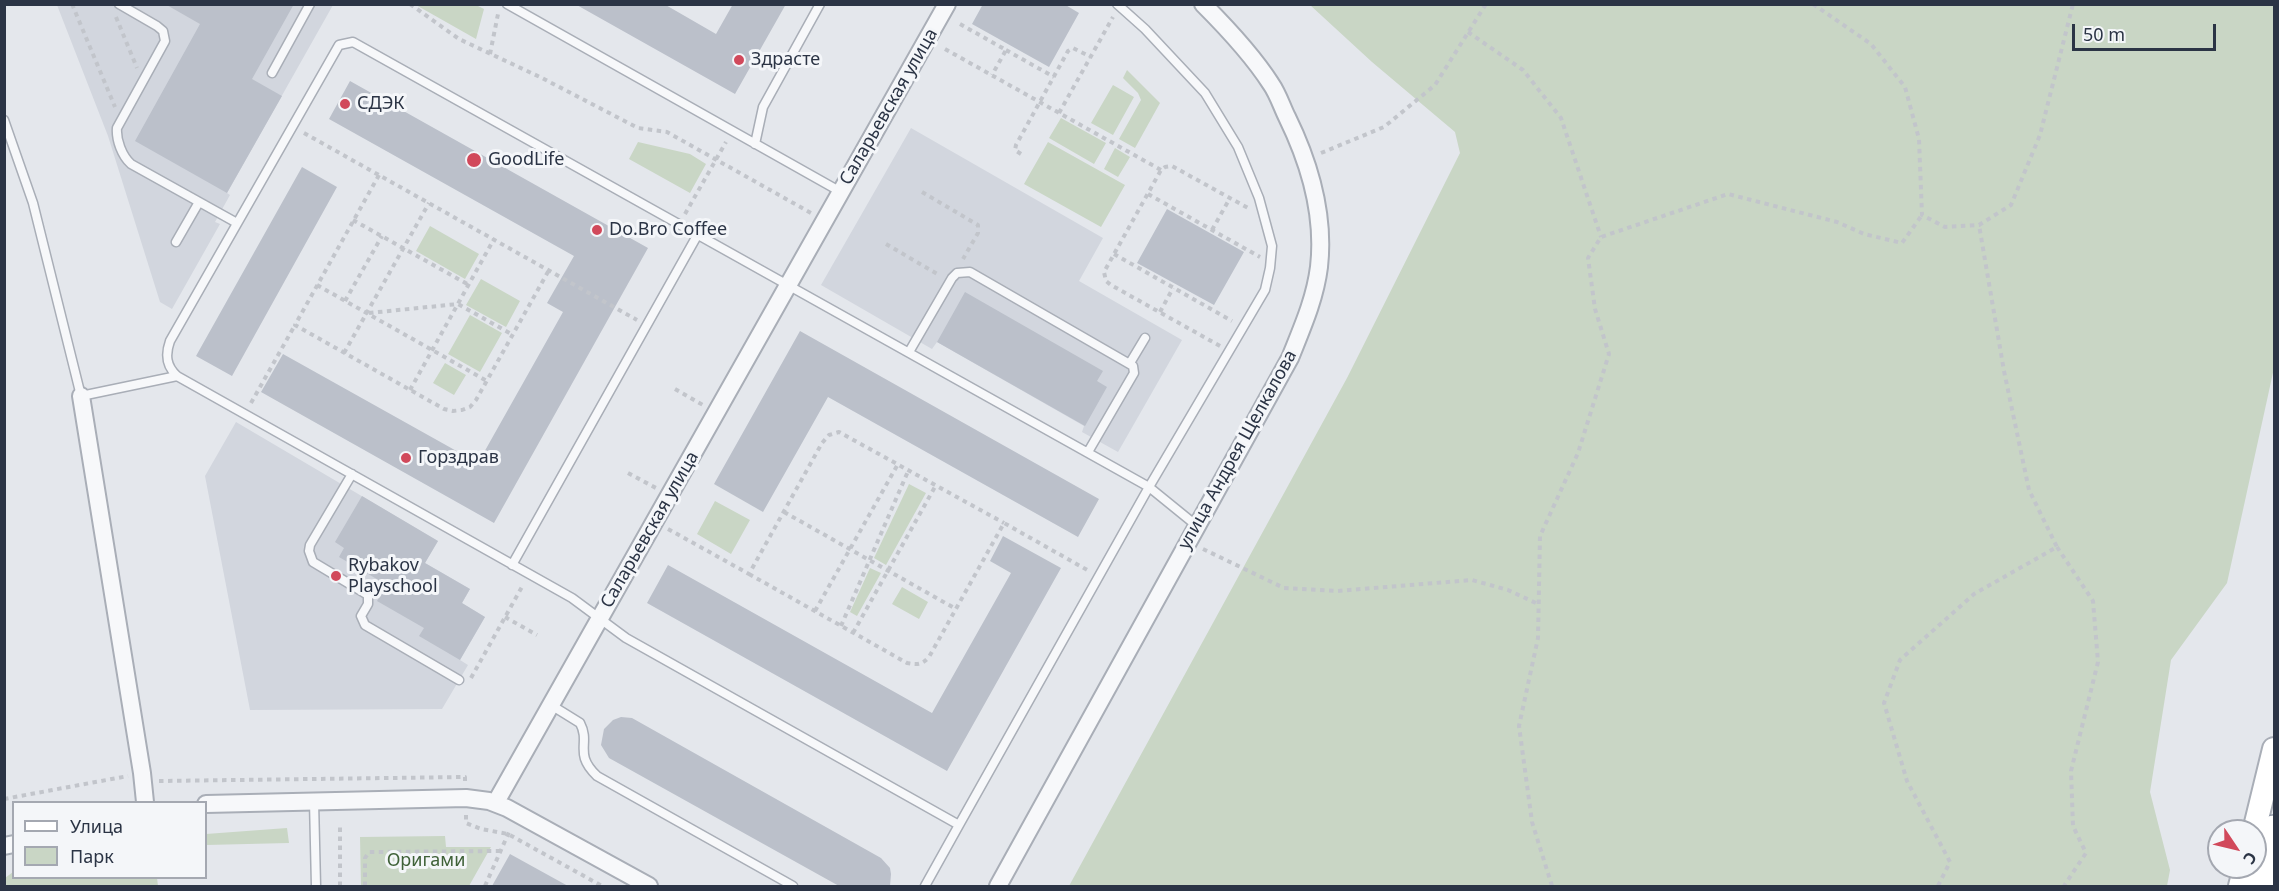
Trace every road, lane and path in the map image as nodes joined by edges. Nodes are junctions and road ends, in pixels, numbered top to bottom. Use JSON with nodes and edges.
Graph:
{"nodes":[{"id":1,"x":72,"y":4,"type":"edge"},
{"id":2,"x":119,"y":4,"type":"edge"},
{"id":3,"x":310,"y":4,"type":"edge"},
{"id":4,"x":410,"y":4,"type":"edge"},
{"id":5,"x":500,"y":4,"type":"edge"},
{"id":6,"x":507,"y":4,"type":"edge"},
{"id":7,"x":820,"y":4,"type":"edge"},
{"id":8,"x":947,"y":4,"type":"edge"},
{"id":9,"x":1203,"y":4,"type":"edge"},
{"id":10,"x":1486,"y":4,"type":"edge"},
{"id":11,"x":1813,"y":4,"type":"edge"},
{"id":12,"x":2073,"y":4,"type":"edge"},
{"id":13,"x":1118,"y":5,"type":"edge"},
{"id":14,"x":115,"y":14,"type":"dead end"},
{"id":15,"x":960,"y":24,"type":"dead end"},
{"id":16,"x":1468,"y":32,"type":"junction"},
{"id":17,"x":945,"y":49,"type":"dead end"},
{"id":18,"x":1006,"y":50,"type":"junction"},
{"id":19,"x":490,"y":54,"type":"junction"},
{"id":20,"x":1091,"y":57,"type":"junction"},
{"id":21,"x":272,"y":73,"type":"dead end"},
{"id":22,"x":992,"y":75,"type":"junction"},
{"id":23,"x":1054,"y":77,"type":"junction"},
{"id":24,"x":143,"y":83,"type":"junction"},
{"id":25,"x":1040,"y":102,"type":"junction"},
{"id":26,"x":1059,"y":113,"type":"junction"},
{"id":27,"x":4,"y":120,"type":"edge"},
{"id":28,"x":121,"y":122,"type":"junction"},
{"id":29,"x":732,"y":131,"type":"junction"},
{"id":30,"x":317,"y":140,"type":"dead end"},
{"id":31,"x":755,"y":144,"type":"junction"},
{"id":32,"x":1021,"y":154,"type":"dead end"},
{"id":33,"x":1306,"y":159,"type":"junction"},
{"id":34,"x":716,"y":160,"type":"junction"},
{"id":35,"x":1161,"y":170,"type":"junction"},
{"id":36,"x":379,"y":175,"type":"junction"},
{"id":37,"x":841,"y":192,"type":"junction"},
{"id":38,"x":922,"y":192,"type":"dead end"},
{"id":39,"x":1148,"y":194,"type":"junction"},
{"id":40,"x":1230,"y":198,"type":"junction"},
{"id":41,"x":199,"y":202,"type":"junction"},
{"id":42,"x":429,"y":203,"type":"junction"},
{"id":43,"x":1922,"y":215,"type":"junction"},
{"id":44,"x":1264,"y":218,"type":"junction"},
{"id":45,"x":353,"y":220,"type":"junction"},
{"id":46,"x":825,"y":221,"type":"junction"},
{"id":47,"x":237,"y":223,"type":"junction"},
{"id":48,"x":680,"y":224,"type":"junction"},
{"id":49,"x":1979,"y":225,"type":"junction"},
{"id":50,"x":1212,"y":230,"type":"junction"},
{"id":51,"x":698,"y":234,"type":"junction"},
{"id":52,"x":382,"y":236,"type":"junction"},
{"id":53,"x":1601,"y":237,"type":"junction"},
{"id":54,"x":494,"y":239,"type":"junction"},
{"id":55,"x":176,"y":242,"type":"dead end"},
{"id":56,"x":886,"y":244,"type":"dead end"},
{"id":57,"x":403,"y":248,"type":"junction"},
{"id":58,"x":1114,"y":254,"type":"junction"},
{"id":59,"x":1271,"y":263,"type":"junction"},
{"id":60,"x":549,"y":270,"type":"junction"},
{"id":61,"x":951,"y":279,"type":"junction"},
{"id":62,"x":317,"y":285,"type":"junction"},
{"id":63,"x":469,"y":285,"type":"junction"},
{"id":64,"x":788,"y":285,"type":"junction"},
{"id":65,"x":1173,"y":288,"type":"junction"},
{"id":66,"x":345,"y":301,"type":"junction"},
{"id":67,"x":458,"y":304,"type":"junction"},
{"id":68,"x":1160,"y":312,"type":"junction"},
{"id":69,"x":367,"y":313,"type":"junction"},
{"id":70,"x":295,"y":325,"type":"junction"},
{"id":71,"x":647,"y":325,"type":"junction"},
{"id":72,"x":1243,"y":327,"type":"junction"},
{"id":73,"x":513,"y":335,"type":"junction"},
{"id":74,"x":1144,"y":338,"type":"dead end"},
{"id":75,"x":432,"y":350,"type":"junction"},
{"id":76,"x":1229,"y":351,"type":"junction"},
{"id":77,"x":909,"y":352,"type":"junction"},
{"id":78,"x":344,"y":353,"type":"junction"},
{"id":79,"x":1130,"y":363,"type":"junction"},
{"id":80,"x":177,"y":376,"type":"junction"},
{"id":81,"x":487,"y":381,"type":"junction"},
{"id":82,"x":675,"y":389,"type":"dead end"},
{"id":83,"x":258,"y":390,"type":"dead end"},
{"id":84,"x":410,"y":390,"type":"junction"},
{"id":85,"x":81,"y":396,"type":"junction"},
{"id":86,"x":716,"y":412,"type":"junction"},
{"id":87,"x":1088,"y":452,"type":"junction"},
{"id":88,"x":898,"y":464,"type":"junction"},
{"id":89,"x":909,"y":469,"type":"junction"},
{"id":90,"x":628,"y":472,"type":"dead end"},
{"id":91,"x":352,"y":474,"type":"junction"},
{"id":92,"x":936,"y":485,"type":"junction"},
{"id":93,"x":1149,"y":487,"type":"junction"},
{"id":94,"x":669,"y":496,"type":"junction"},
{"id":95,"x":783,"y":512,"type":"junction"},
{"id":96,"x":1004,"y":523,"type":"junction"},
{"id":97,"x":1197,"y":526,"type":"junction"},
{"id":98,"x":684,"y":538,"type":"dead end"},
{"id":99,"x":1188,"y":542,"type":"junction"},
{"id":100,"x":2057,"y":547,"type":"junction"},
{"id":101,"x":850,"y":550,"type":"junction"},
{"id":102,"x":869,"y":560,"type":"junction"},
{"id":103,"x":512,"y":565,"type":"junction"},
{"id":104,"x":888,"y":571,"type":"junction"},
{"id":105,"x":529,"y":574,"type":"junction"},
{"id":106,"x":749,"y":574,"type":"junction"},
{"id":107,"x":1099,"y":576,"type":"junction"},
{"id":108,"x":1539,"y":604,"type":"junction"},
{"id":109,"x":956,"y":609,"type":"junction"},
{"id":110,"x":815,"y":611,"type":"junction"},
{"id":111,"x":505,"y":617,"type":"junction"},
{"id":112,"x":600,"y":619,"type":"junction"},
{"id":113,"x":841,"y":626,"type":"junction"},
{"id":114,"x":853,"y":633,"type":"junction"},
{"id":115,"x":537,"y":635,"type":"dead end"},
{"id":116,"x":459,"y":680,"type":"dead end"},
{"id":117,"x":470,"y":680,"type":"dead end"},
{"id":118,"x":551,"y":705,"type":"junction"},
{"id":119,"x":2274,"y":749,"type":"edge"},
{"id":120,"x":142,"y":773,"type":"junction"},
{"id":121,"x":457,"y":777,"type":"dead end"},
{"id":122,"x":4,"y":799,"type":"edge"},
{"id":123,"x":145,"y":801,"type":"edge"},
{"id":124,"x":314,"y":801,"type":"junction"},
{"id":125,"x":496,"y":802,"type":"junction"},
{"id":126,"x":207,"y":804,"type":"edge"},
{"id":127,"x":2257,"y":819,"type":"edge"},
{"id":128,"x":466,"y":823,"type":"dead end"},
{"id":129,"x":959,"y":825,"type":"junction"},
{"id":130,"x":340,"y":826,"type":"dead end"},
{"id":131,"x":2274,"y":829,"type":"edge"},
{"id":132,"x":508,"y":834,"type":"junction"},
{"id":133,"x":501,"y":851,"type":"junction"},
{"id":134,"x":316,"y":886,"type":"edge"},
{"id":135,"x":340,"y":886,"type":"edge"},
{"id":136,"x":365,"y":886,"type":"edge"},
{"id":137,"x":485,"y":886,"type":"edge"},
{"id":138,"x":602,"y":886,"type":"edge"},
{"id":139,"x":649,"y":886,"type":"edge"},
{"id":140,"x":793,"y":886,"type":"edge"},
{"id":141,"x":925,"y":886,"type":"edge"},
{"id":142,"x":998,"y":886,"type":"edge"},
{"id":143,"x":1552,"y":886,"type":"edge"},
{"id":144,"x":1938,"y":886,"type":"edge"},
{"id":145,"x":2064,"y":886,"type":"edge"},
{"id":146,"x":2264,"y":886,"type":"edge"}],
"edges":[{"from":1,"to":28,"type":"path"},
{"from":2,"to":24,"type":"lane"},
{"from":3,"to":21,"type":"lane"},
{"from":4,"to":19,"type":"path"},
{"from":5,"to":19,"type":"path"},
{"from":6,"to":29,"type":"lane"},
{"from":7,"to":31,"type":"lane"},
{"from":8,"to":37,"type":"street","name":"Саларьевская улица"},
{"from":9,"to":33,"type":"street","name":"улица Андрея Щелкалова"},
{"from":10,"to":16,"type":"path"},
{"from":11,"to":43,"type":"path"},
{"from":12,"to":49,"type":"path"},
{"from":13,"to":20,"type":"path"},
{"from":13,"to":44,"type":"lane"},
{"from":14,"to":24,"type":"path"},
{"from":15,"to":18,"type":"path"},
{"from":16,"to":33,"type":"path"},
{"from":16,"to":53,"type":"path"},
{"from":17,"to":22,"type":"path"},
{"from":18,"to":22,"type":"path"},
{"from":18,"to":23,"type":"path"},
{"from":19,"to":34,"type":"path"},
{"from":20,"to":23,"type":"path"},
{"from":20,"to":26,"type":"path"},
{"from":22,"to":25,"type":"path"},
{"from":23,"to":25,"type":"path"},
{"from":24,"to":28,"type":"lane"},
{"from":25,"to":26,"type":"path"},
{"from":25,"to":32,"type":"path"},
{"from":26,"to":35,"type":"path"},
{"from":27,"to":85,"type":"lane"},
{"from":28,"to":41,"type":"lane"},
{"from":29,"to":31,"type":"lane"},
{"from":29,"to":34,"type":"path"},
{"from":30,"to":36,"type":"path"},
{"from":31,"to":37,"type":"lane"},
{"from":33,"to":97,"type":"street","name":"улица Андрея Щелкалова"},
{"from":34,"to":46,"type":"path"},
{"from":34,"to":48,"type":"path"},
{"from":35,"to":39,"type":"path"},
{"from":35,"to":40,"type":"path"},
{"from":36,"to":42,"type":"path"},
{"from":36,"to":45,"type":"path"},
{"from":37,"to":46,"type":"street","name":"Саларьевская улица"},
{"from":38,"to":61,"type":"path"},
{"from":39,"to":50,"type":"path"},
{"from":39,"to":58,"type":"path"},
{"from":40,"to":44,"type":"path"},
{"from":40,"to":50,"type":"path"},
{"from":41,"to":47,"type":"lane"},
{"from":41,"to":55,"type":"lane"},
{"from":42,"to":54,"type":"path"},
{"from":42,"to":57,"type":"path"},
{"from":43,"to":49,"type":"path"},
{"from":43,"to":53,"type":"path"},
{"from":44,"to":59,"type":"lane"},
{"from":45,"to":52,"type":"path"},
{"from":45,"to":62,"type":"path"},
{"from":46,"to":64,"type":"street","name":"Саларьевская улица"},
{"from":47,"to":48,"type":"lane"},
{"from":47,"to":80,"type":"lane"},
{"from":48,"to":51,"type":"lane"},
{"from":49,"to":100,"type":"path"},
{"from":50,"to":59,"type":"path"},
{"from":51,"to":64,"type":"lane"},
{"from":51,"to":71,"type":"lane"},
{"from":52,"to":57,"type":"path"},
{"from":52,"to":66,"type":"path"},
{"from":53,"to":108,"type":"path"},
{"from":54,"to":60,"type":"path"},
{"from":54,"to":63,"type":"path"},
{"from":56,"to":61,"type":"path"},
{"from":57,"to":63,"type":"path"},
{"from":57,"to":69,"type":"path"},
{"from":58,"to":65,"type":"path"},
{"from":58,"to":68,"type":"path"},
{"from":59,"to":72,"type":"lane"},
{"from":60,"to":71,"type":"path"},
{"from":60,"to":73,"type":"path"},
{"from":61,"to":77,"type":"lane"},
{"from":61,"to":79,"type":"lane"},
{"from":62,"to":66,"type":"path"},
{"from":62,"to":70,"type":"path"},
{"from":63,"to":67,"type":"path"},
{"from":64,"to":77,"type":"lane"},
{"from":64,"to":86,"type":"street","name":"Саларьевская улица"},
{"from":65,"to":68,"type":"path"},
{"from":65,"to":72,"type":"path"},
{"from":66,"to":69,"type":"path"},
{"from":67,"to":69,"type":"path"},
{"from":67,"to":73,"type":"path"},
{"from":67,"to":75,"type":"path"},
{"from":68,"to":76,"type":"path"},
{"from":69,"to":75,"type":"path"},
{"from":69,"to":78,"type":"path"},
{"from":70,"to":78,"type":"path"},
{"from":70,"to":83,"type":"path"},
{"from":71,"to":103,"type":"lane"},
{"from":72,"to":76,"type":"lane"},
{"from":73,"to":81,"type":"path"},
{"from":74,"to":79,"type":"lane"},
{"from":75,"to":81,"type":"path"},
{"from":75,"to":84,"type":"path"},
{"from":76,"to":93,"type":"lane"},
{"from":77,"to":87,"type":"lane"},
{"from":78,"to":84,"type":"path"},
{"from":79,"to":87,"type":"lane"},
{"from":80,"to":85,"type":"lane"},
{"from":80,"to":91,"type":"lane"},
{"from":81,"to":84,"type":"path"},
{"from":82,"to":86,"type":"path"},
{"from":85,"to":120,"type":"street"},
{"from":86,"to":94,"type":"street","name":"Саларьевская улица"},
{"from":87,"to":93,"type":"lane"},
{"from":88,"to":89,"type":"path"},
{"from":88,"to":95,"type":"path"},
{"from":88,"to":101,"type":"path"},
{"from":89,"to":92,"type":"path"},
{"from":89,"to":102,"type":"path"},
{"from":90,"to":94,"type":"path"},
{"from":91,"to":103,"type":"lane"},
{"from":91,"to":116,"type":"lane"},
{"from":92,"to":96,"type":"path"},
{"from":92,"to":104,"type":"path"},
{"from":93,"to":97,"type":"lane"},
{"from":93,"to":107,"type":"lane"},
{"from":94,"to":112,"type":"street","name":"Саларьевская улица"},
{"from":95,"to":101,"type":"path"},
{"from":95,"to":106,"type":"path"},
{"from":96,"to":107,"type":"path"},
{"from":96,"to":109,"type":"path"},
{"from":97,"to":99,"type":"street","name":"улица Андрея Щелкалова"},
{"from":98,"to":106,"type":"path"},
{"from":99,"to":108,"type":"path"},
{"from":99,"to":142,"type":"street","name":"улица Андрея Щелкалова"},
{"from":100,"to":144,"type":"path"},
{"from":100,"to":145,"type":"path"},
{"from":101,"to":102,"type":"path"},
{"from":101,"to":110,"type":"path"},
{"from":102,"to":104,"type":"path"},
{"from":102,"to":113,"type":"path"},
{"from":103,"to":105,"type":"lane"},
{"from":104,"to":109,"type":"path"},
{"from":104,"to":114,"type":"path"},
{"from":105,"to":111,"type":"path"},
{"from":105,"to":112,"type":"lane"},
{"from":106,"to":110,"type":"path"},
{"from":107,"to":129,"type":"lane"},
{"from":108,"to":143,"type":"path"},
{"from":109,"to":114,"type":"path"},
{"from":110,"to":113,"type":"path"},
{"from":111,"to":115,"type":"path"},
{"from":111,"to":117,"type":"path"},
{"from":112,"to":118,"type":"street","name":"Саларьевская улица"},
{"from":112,"to":129,"type":"lane"},
{"from":113,"to":114,"type":"path"},
{"from":118,"to":125,"type":"street","name":"Саларьевская улица"},
{"from":118,"to":140,"type":"lane"},
{"from":119,"to":127,"type":"main road"},
{"from":120,"to":121,"type":"path"},
{"from":120,"to":122,"type":"path"},
{"from":120,"to":123,"type":"street"},
{"from":124,"to":125,"type":"street"},
{"from":124,"to":126,"type":"street"},
{"from":124,"to":134,"type":"lane"},
{"from":125,"to":139,"type":"street"},
{"from":128,"to":132,"type":"path"},
{"from":129,"to":141,"type":"lane"},
{"from":130,"to":135,"type":"path"},
{"from":131,"to":146,"type":"highway"},
{"from":132,"to":133,"type":"path"},
{"from":132,"to":138,"type":"path"},
{"from":133,"to":136,"type":"path"},
{"from":133,"to":137,"type":"path"}]}
